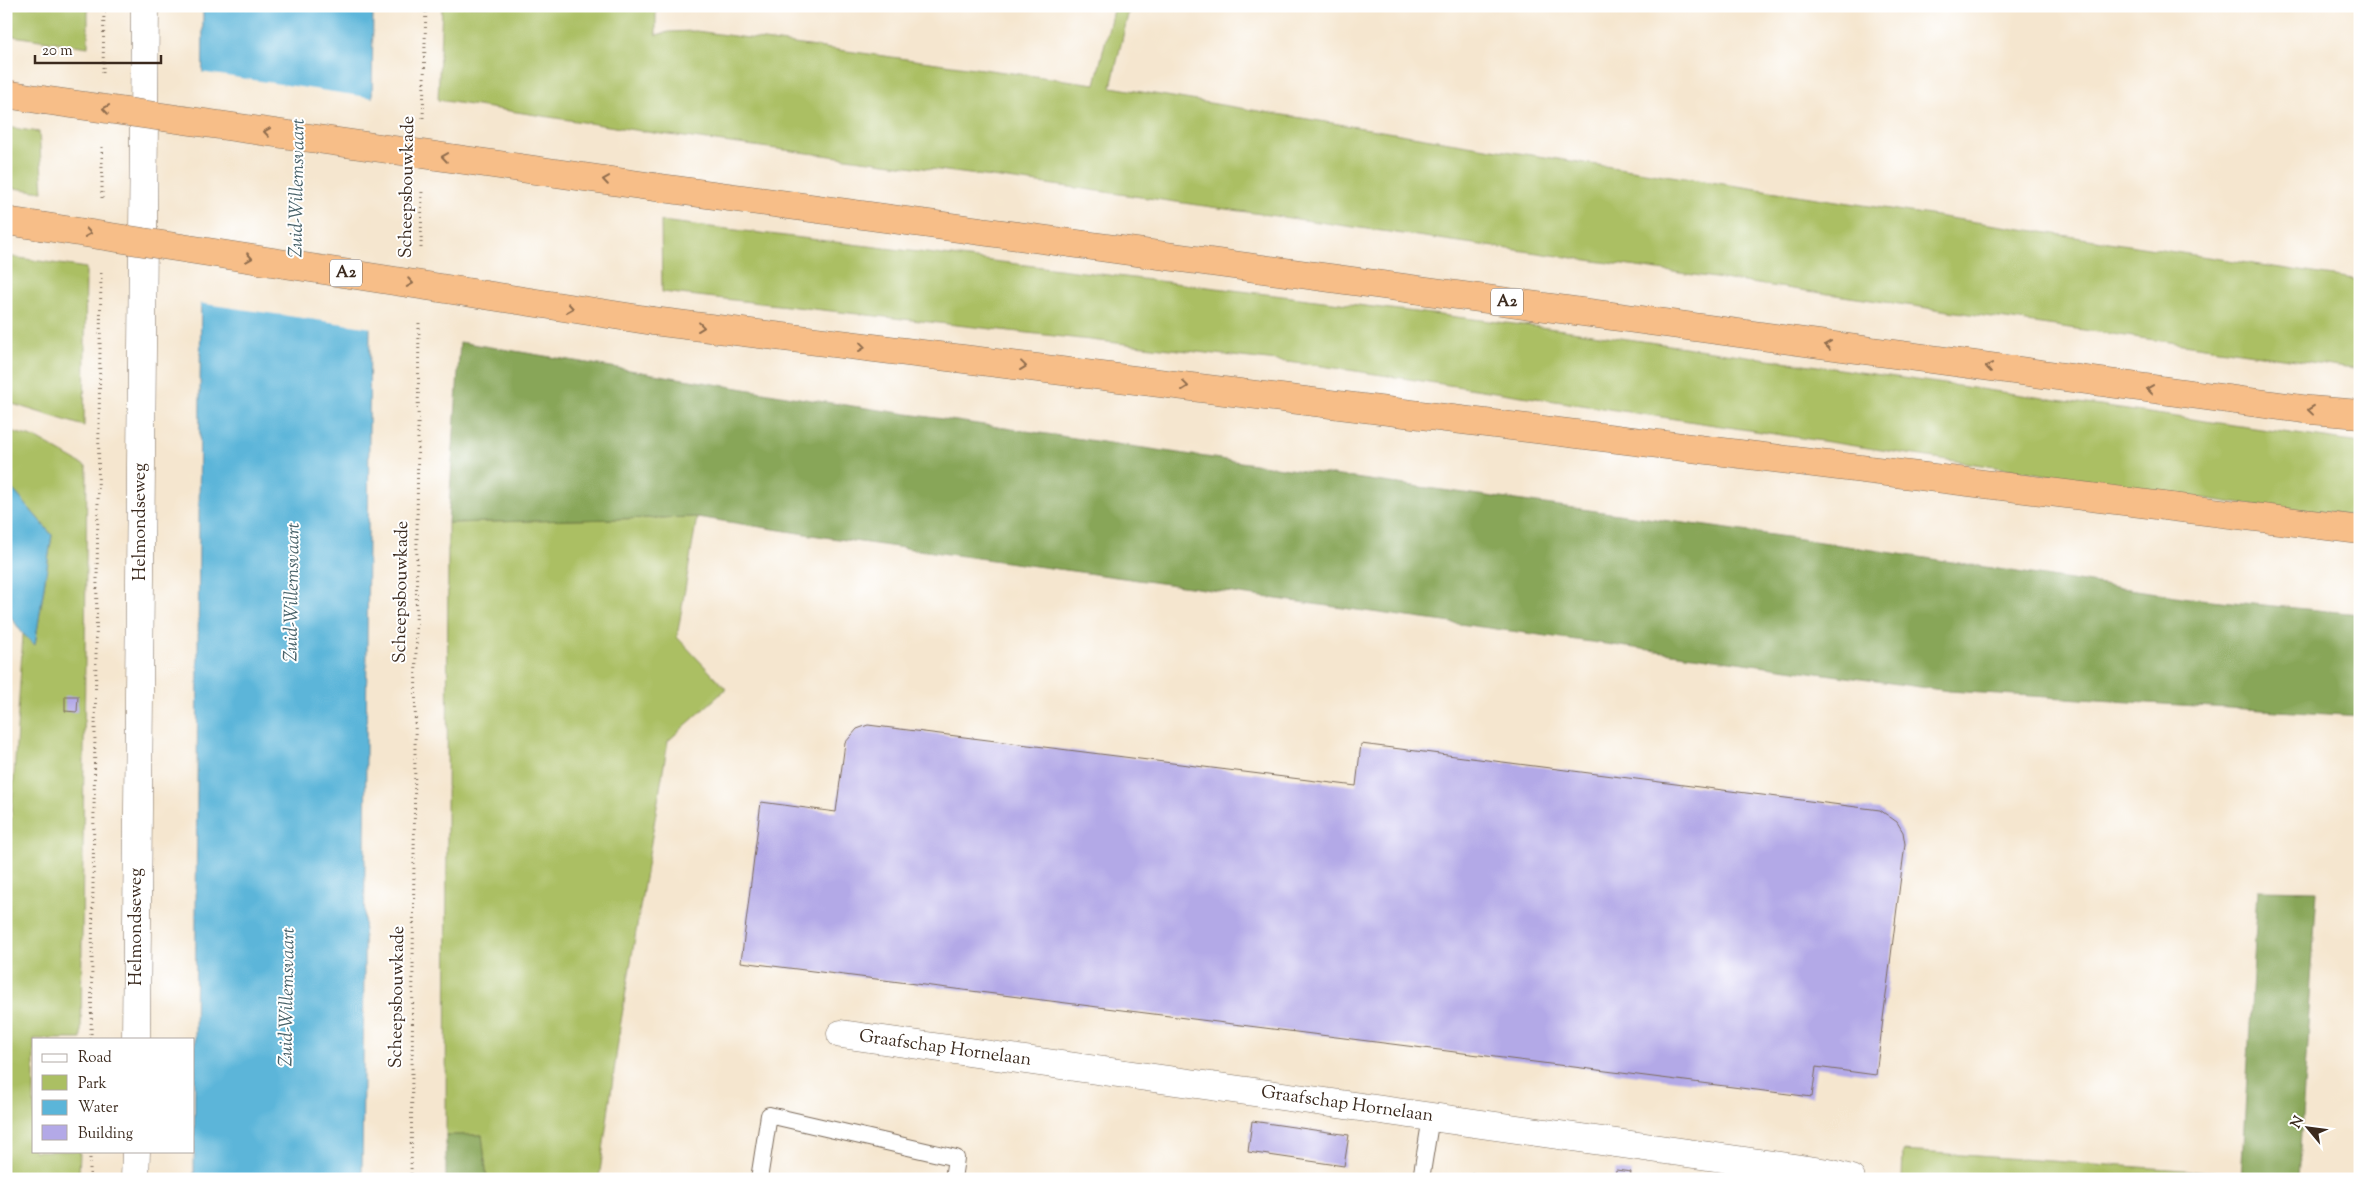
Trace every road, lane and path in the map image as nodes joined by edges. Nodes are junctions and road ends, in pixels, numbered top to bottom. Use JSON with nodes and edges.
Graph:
{"nodes":[{"id":1,"x":104,"y":6,"type":"edge"},
{"id":2,"x":145,"y":6,"type":"edge"},
{"id":3,"x":426,"y":6,"type":"edge"},
{"id":4,"x":103,"y":76,"type":"dead end"},
{"id":5,"x":6,"y":94,"type":"edge"},
{"id":6,"x":423,"y":124,"type":"dead end"},
{"id":7,"x":102,"y":136,"type":"dead end"},
{"id":8,"x":422,"y":183,"type":"dead end"},
{"id":9,"x":102,"y":205,"type":"dead end"},
{"id":10,"x":6,"y":221,"type":"edge"},
{"id":11,"x":420,"y":252,"type":"dead end"},
{"id":12,"x":101,"y":265,"type":"dead end"},
{"id":13,"x":419,"y":320,"type":"dead end"},
{"id":14,"x":2360,"y":414,"type":"edge"},
{"id":15,"x":2360,"y":530,"type":"edge"},
{"id":16,"x":841,"y":1034,"type":"dead end"},
{"id":17,"x":91,"y":1038,"type":"edge"},
{"id":18,"x":136,"y":1038,"type":"edge"},
{"id":19,"x":1431,"y":1117,"type":"junction"},
{"id":20,"x":90,"y":1152,"type":"edge"},
{"id":21,"x":136,"y":1152,"type":"edge"},
{"id":22,"x":90,"y":1179,"type":"edge"},
{"id":23,"x":135,"y":1179,"type":"edge"},
{"id":24,"x":411,"y":1179,"type":"edge"},
{"id":25,"x":759,"y":1179,"type":"edge"},
{"id":26,"x":953,"y":1179,"type":"edge"},
{"id":27,"x":1421,"y":1179,"type":"edge"},
{"id":28,"x":1851,"y":1179,"type":"edge"}],
"edges":[{"from":1,"to":4,"type":"path"},
{"from":2,"to":18,"type":"street","name":"Helmondseweg"},
{"from":3,"to":6,"type":"path","name":"Scheepsbouwkade"},
{"from":14,"to":5,"type":"highway","number":"A2","one_way":true,"bridge":true},
{"from":7,"to":9,"type":"path"},
{"from":8,"to":11,"type":"path","name":"Scheepsbouwkade"},
{"from":10,"to":15,"type":"highway","number":"A2","one_way":true,"bridge":true},
{"from":12,"to":17,"type":"path"},
{"from":13,"to":24,"type":"path","name":"Scheepsbouwkade"},
{"from":16,"to":19,"type":"street","name":"Graafschap Hornelaan"},
{"from":19,"to":27,"type":"lane"},
{"from":19,"to":28,"type":"street","name":"Graafschap Hornelaan"},
{"from":20,"to":22,"type":"path"},
{"from":21,"to":23,"type":"street"},
{"from":25,"to":26,"type":"lane"}]}
